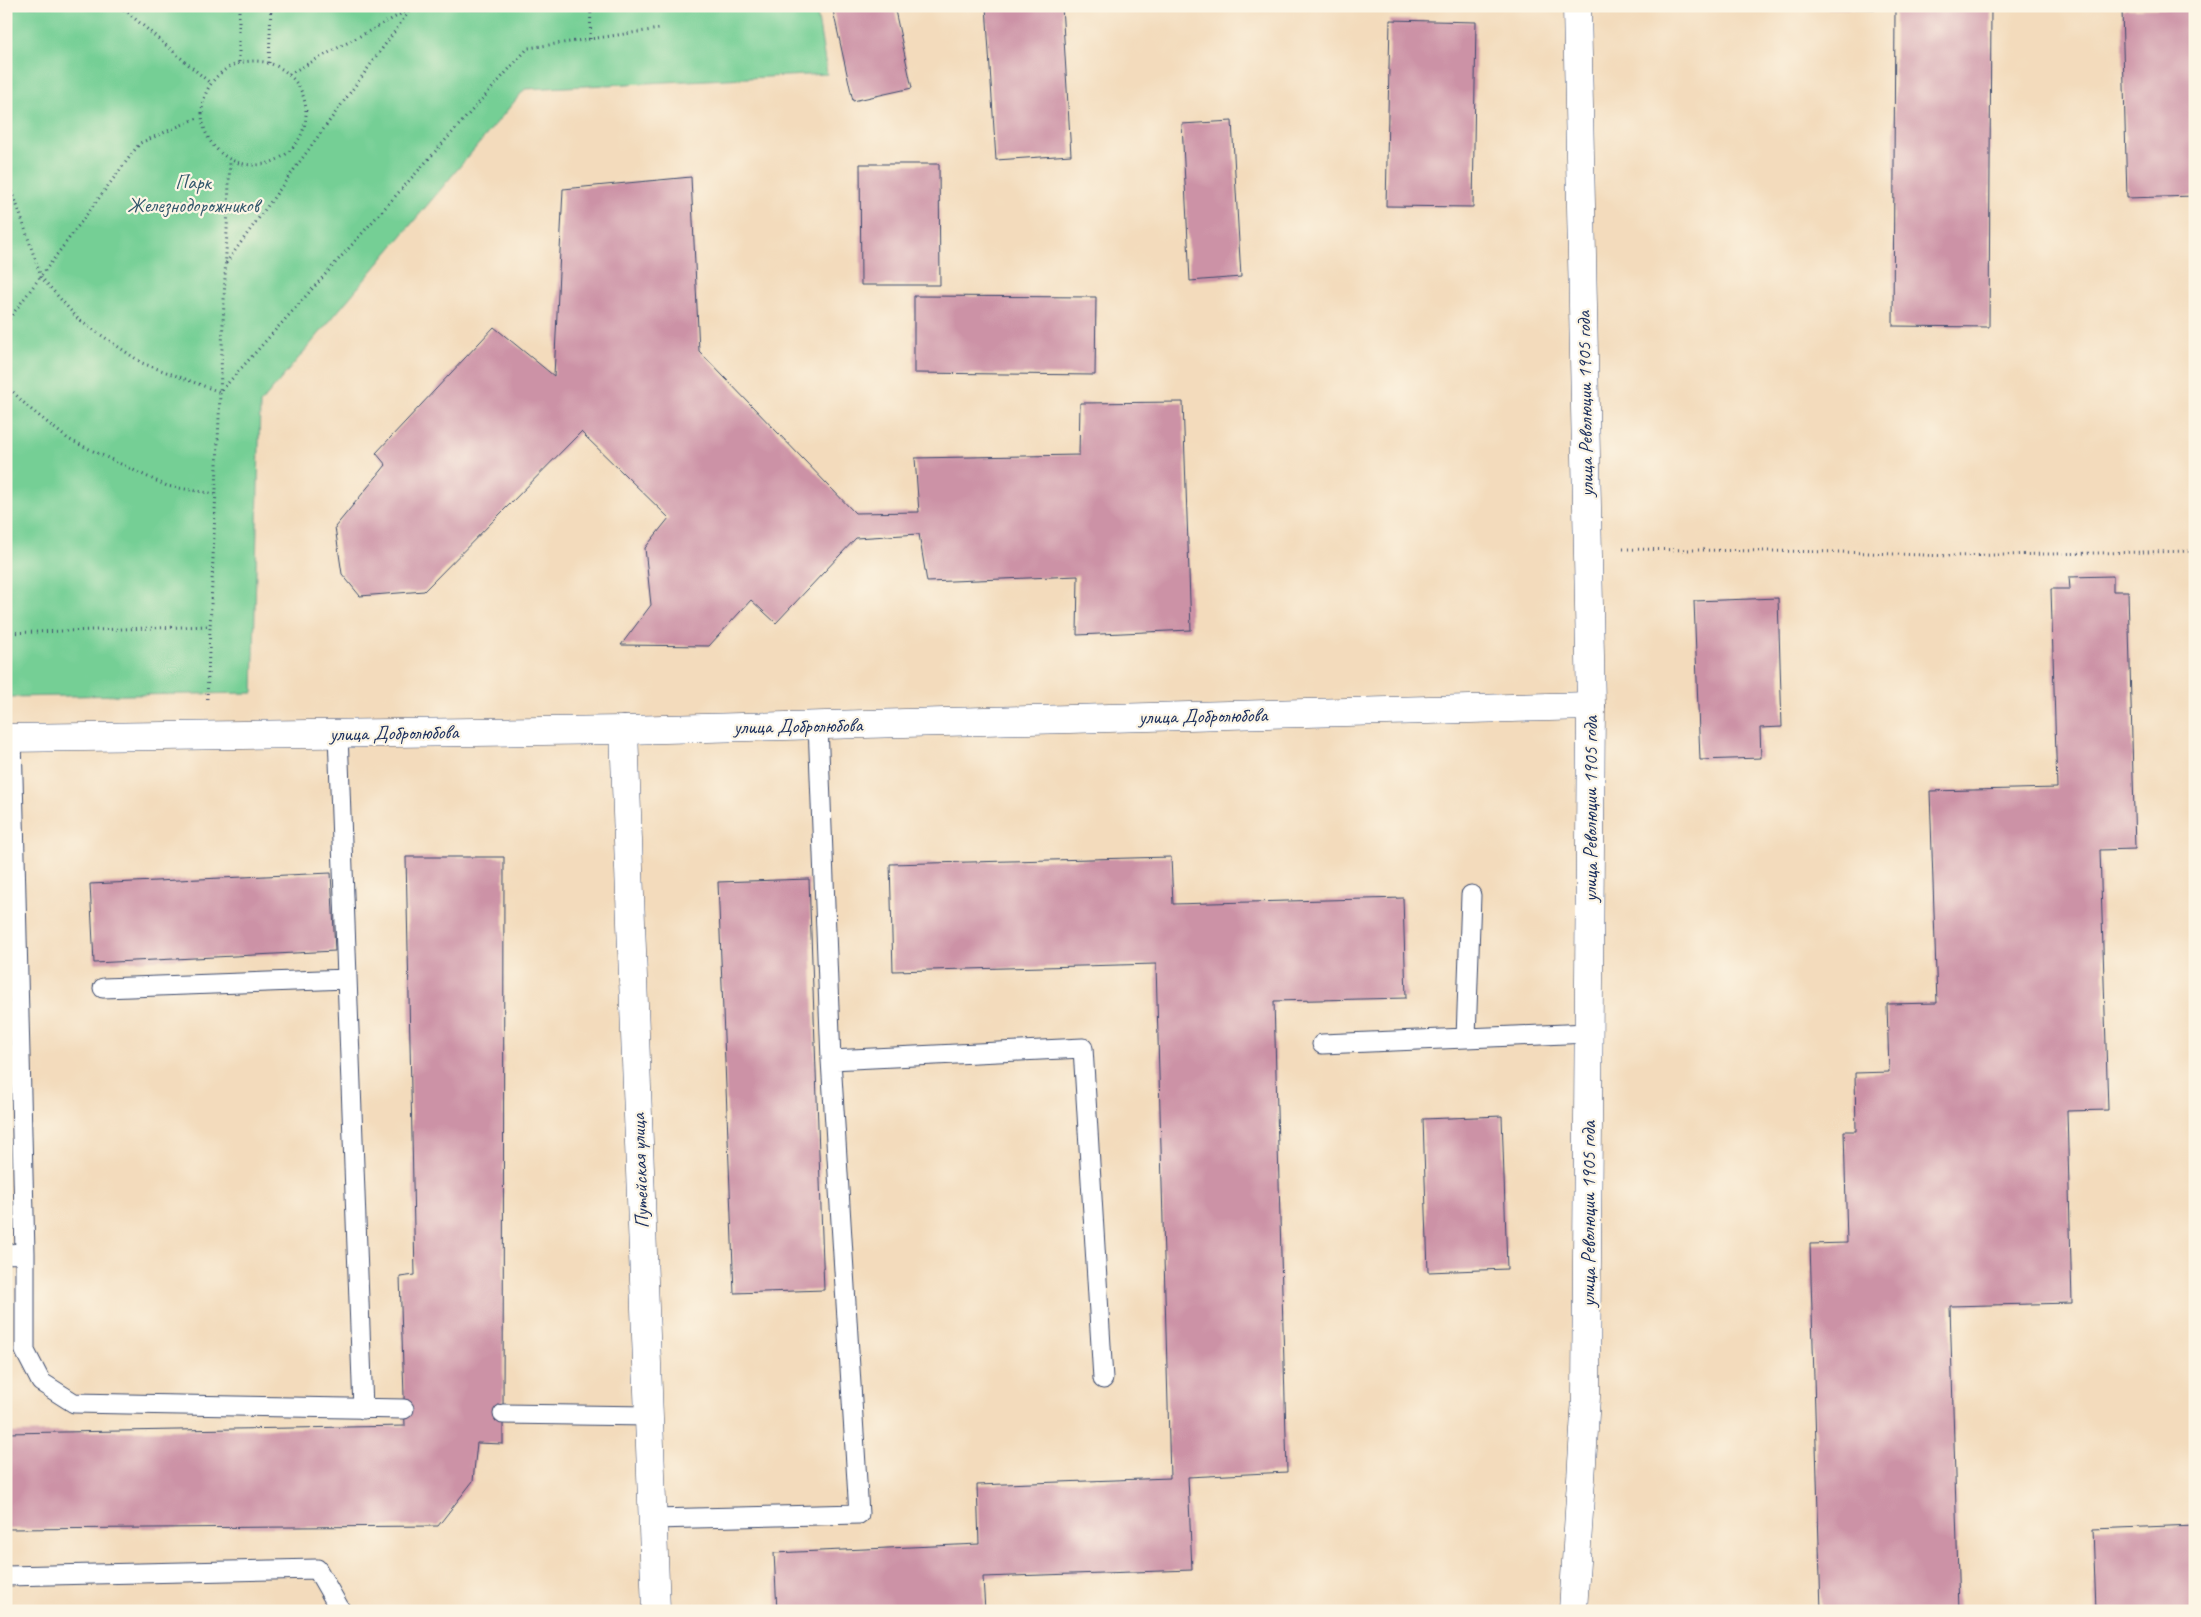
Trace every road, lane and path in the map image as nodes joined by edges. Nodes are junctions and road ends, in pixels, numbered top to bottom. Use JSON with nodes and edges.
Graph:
{"nodes":[{"id":1,"x":8,"y":6,"type":"edge"},
{"id":2,"x":120,"y":6,"type":"edge"},
{"id":3,"x":239,"y":6,"type":"edge"},
{"id":4,"x":271,"y":6,"type":"edge"},
{"id":5,"x":416,"y":6,"type":"edge"},
{"id":6,"x":591,"y":6,"type":"edge"},
{"id":7,"x":1577,"y":6,"type":"edge"},
{"id":8,"x":411,"y":9,"type":"junction"},
{"id":9,"x":6,"y":13,"type":"edge"},
{"id":10,"x":659,"y":29,"type":"dead end"},
{"id":11,"x":590,"y":39,"type":"junction"},
{"id":12,"x":239,"y":62,"type":"junction"},
{"id":13,"x":269,"y":63,"type":"junction"},
{"id":14,"x":289,"y":74,"type":"junction"},
{"id":15,"x":210,"y":83,"type":"junction"},
{"id":16,"x":200,"y":117,"type":"junction"},
{"id":17,"x":230,"y":160,"type":"junction"},
{"id":18,"x":6,"y":172,"type":"edge"},
{"id":19,"x":226,"y":264,"type":"junction"},
{"id":20,"x":41,"y":277,"type":"junction"},
{"id":21,"x":6,"y":323,"type":"edge"},
{"id":22,"x":6,"y":385,"type":"edge"},
{"id":23,"x":220,"y":392,"type":"junction"},
{"id":24,"x":215,"y":494,"type":"junction"},
{"id":25,"x":1588,"y":549,"type":"junction"},
{"id":26,"x":2195,"y":551,"type":"edge"},
{"id":27,"x":210,"y":626,"type":"junction"},
{"id":28,"x":6,"y":633,"type":"edge"},
{"id":29,"x":1590,"y":706,"type":"junction"},
{"id":30,"x":818,"y":725,"type":"junction"},
{"id":31,"x":624,"y":730,"type":"junction"},
{"id":32,"x":338,"y":734,"type":"junction"},
{"id":33,"x":205,"y":736,"type":"junction"},
{"id":34,"x":8,"y":740,"type":"edge"},
{"id":35,"x":1471,"y":895,"type":"dead end"},
{"id":36,"x":347,"y":978,"type":"junction"},
{"id":37,"x":103,"y":988,"type":"dead end"},
{"id":38,"x":1589,"y":1033,"type":"junction"},
{"id":39,"x":1466,"y":1038,"type":"junction"},
{"id":40,"x":1322,"y":1044,"type":"dead end"},
{"id":41,"x":831,"y":1060,"type":"junction"},
{"id":42,"x":25,"y":1253,"type":"junction"},
{"id":43,"x":6,"y":1254,"type":"edge"},
{"id":44,"x":1103,"y":1379,"type":"dead end"},
{"id":45,"x":363,"y":1409,"type":"junction"},
{"id":46,"x":404,"y":1410,"type":"dead end"},
{"id":47,"x":503,"y":1414,"type":"dead end"},
{"id":48,"x":649,"y":1416,"type":"junction"},
{"id":49,"x":653,"y":1519,"type":"junction"},
{"id":50,"x":6,"y":1576,"type":"edge"},
{"id":51,"x":341,"y":1611,"type":"edge"},
{"id":52,"x":656,"y":1611,"type":"edge"},
{"id":53,"x":1573,"y":1611,"type":"edge"}],
"edges":[{"from":1,"to":9,"type":"path"},
{"from":2,"to":15,"type":"path"},
{"from":3,"to":12,"type":"path"},
{"from":4,"to":13,"type":"path"},
{"from":5,"to":8,"type":"path"},
{"from":6,"to":11,"type":"path"},
{"from":7,"to":25,"type":"street","name":"улица Революции 1905 года"},
{"from":8,"to":14,"type":"path"},
{"from":8,"to":19,"type":"path"},
{"from":10,"to":11,"type":"path"},
{"from":11,"to":23,"type":"path"},
{"from":12,"to":13,"type":"path"},
{"from":12,"to":15,"type":"path"},
{"from":13,"to":14,"type":"path"},
{"from":14,"to":17,"type":"path"},
{"from":15,"to":16,"type":"path"},
{"from":16,"to":17,"type":"path"},
{"from":16,"to":20,"type":"path"},
{"from":17,"to":19,"type":"path"},
{"from":18,"to":20,"type":"path"},
{"from":19,"to":23,"type":"path"},
{"from":20,"to":21,"type":"path"},
{"from":20,"to":23,"type":"path"},
{"from":22,"to":24,"type":"path"},
{"from":23,"to":24,"type":"path"},
{"from":24,"to":27,"type":"path"},
{"from":25,"to":26,"type":"path"},
{"from":25,"to":29,"type":"street","name":"улица Революции 1905 года"},
{"from":27,"to":28,"type":"path"},
{"from":27,"to":33,"type":"path"},
{"from":29,"to":30,"type":"street","name":"улица Добролюбова"},
{"from":29,"to":38,"type":"street","name":"улица Революции 1905 года"},
{"from":30,"to":31,"type":"street","name":"улица Добролюбова"},
{"from":30,"to":41,"type":"lane"},
{"from":31,"to":32,"type":"street","name":"улица Добролюбова"},
{"from":31,"to":48,"type":"street","name":"Путейская улица"},
{"from":32,"to":33,"type":"street","name":"улица Добролюбова"},
{"from":32,"to":36,"type":"lane"},
{"from":33,"to":34,"type":"street","name":"улица Добролюбова"},
{"from":34,"to":42,"type":"lane"},
{"from":35,"to":39,"type":"lane"},
{"from":36,"to":37,"type":"lane"},
{"from":36,"to":45,"type":"lane"},
{"from":38,"to":39,"type":"lane"},
{"from":38,"to":53,"type":"street","name":"улица Революции 1905 года"},
{"from":39,"to":40,"type":"lane"},
{"from":41,"to":44,"type":"lane"},
{"from":41,"to":49,"type":"lane"},
{"from":42,"to":43,"type":"lane"},
{"from":42,"to":45,"type":"lane"},
{"from":45,"to":46,"type":"lane"},
{"from":47,"to":48,"type":"lane"},
{"from":48,"to":49,"type":"street","name":"Путейская улица"},
{"from":49,"to":52,"type":"street","name":"Путейская улица"},
{"from":50,"to":51,"type":"lane"}]}
